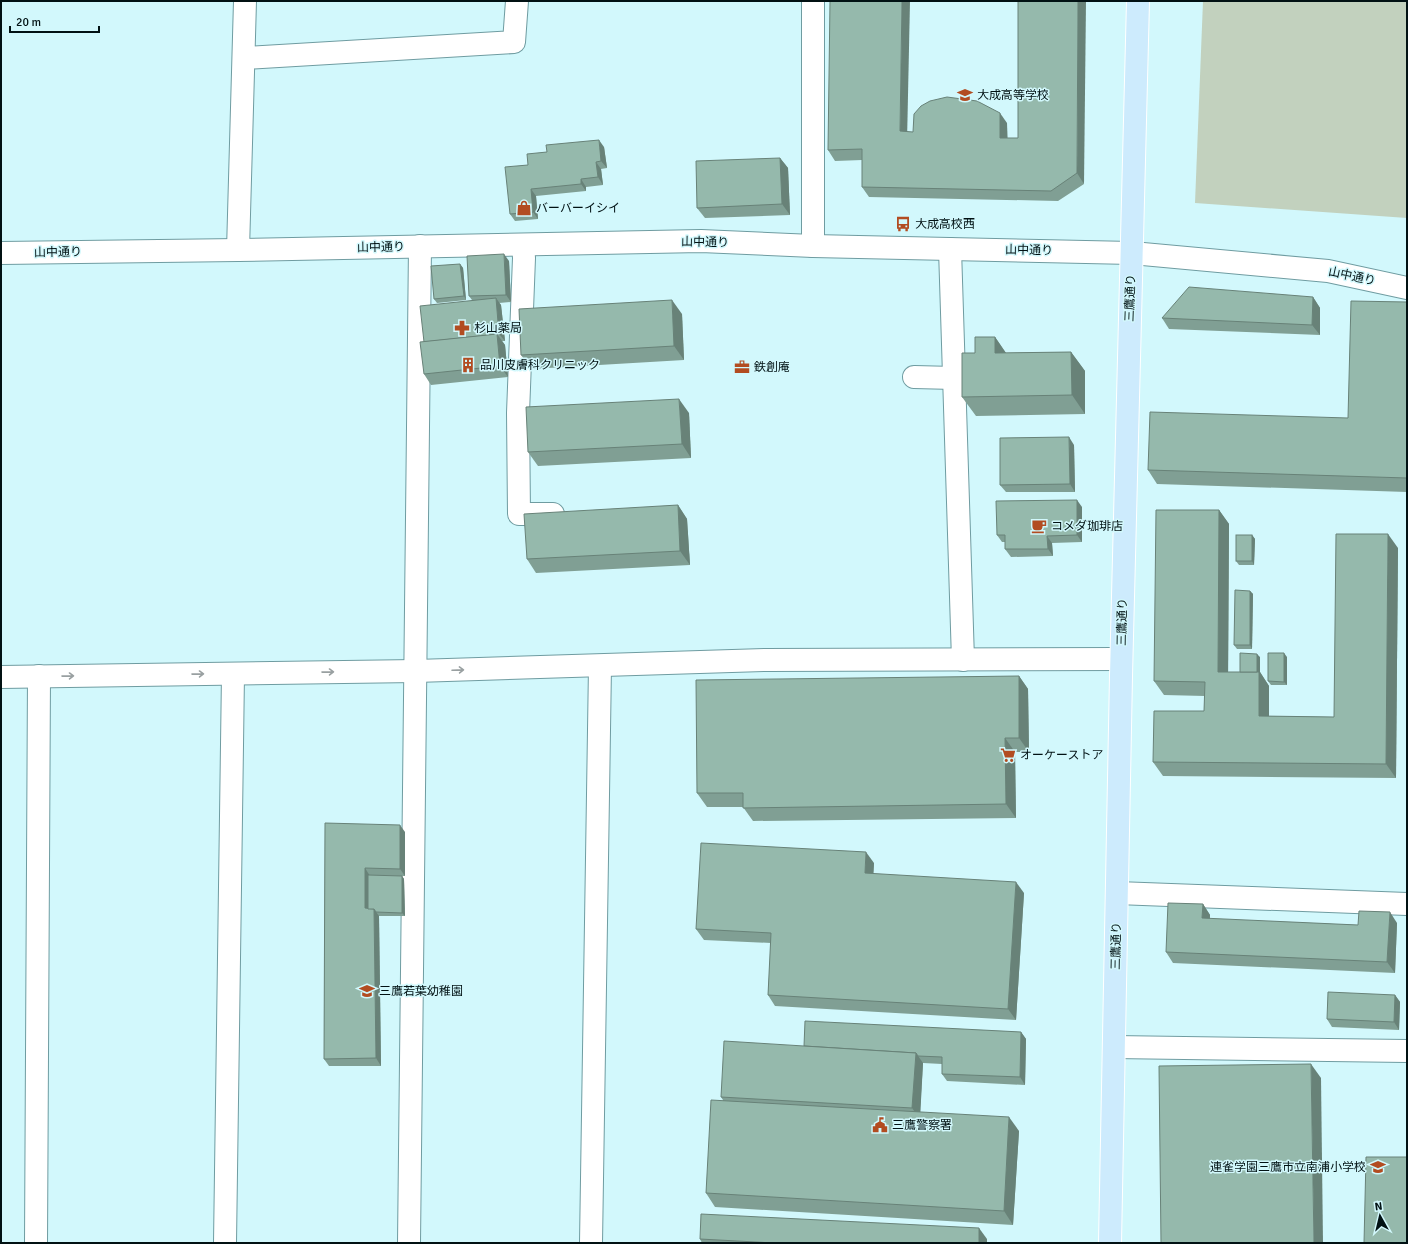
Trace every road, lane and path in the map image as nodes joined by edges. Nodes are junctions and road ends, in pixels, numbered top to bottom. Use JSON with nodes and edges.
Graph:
{"nodes":[{"id":1,"x":245,"y":1,"type":"edge"},
{"id":2,"x":517,"y":1,"type":"edge"},
{"id":3,"x":813,"y":1,"type":"edge"},
{"id":4,"x":1138,"y":1,"type":"edge"},
{"id":5,"x":244,"y":58,"type":"junction"},
{"id":6,"x":522,"y":245,"type":"junction"},
{"id":7,"x":420,"y":246,"type":"junction"},
{"id":8,"x":813,"y":246,"type":"junction"},
{"id":9,"x":950,"y":249,"type":"junction"},
{"id":10,"x":238,"y":250,"type":"junction"},
{"id":11,"x":1,"y":253,"type":"edge"},
{"id":12,"x":1132,"y":253,"type":"junction"},
{"id":13,"x":1407,"y":288,"type":"edge"},
{"id":14,"x":914,"y":377,"type":"dead end"},
{"id":15,"x":954,"y":378,"type":"junction"},
{"id":16,"x":540,"y":412,"type":"edge"},
{"id":17,"x":518,"y":413,"type":"junction"},
{"id":18,"x":575,"y":514,"type":"edge"},
{"id":19,"x":1121,"y":659,"type":"junction"},
{"id":20,"x":963,"y":660,"type":"junction"},
{"id":21,"x":600,"y":666,"type":"junction"},
{"id":22,"x":416,"y":671,"type":"junction"},
{"id":23,"x":233,"y":674,"type":"junction"},
{"id":24,"x":39,"y":676,"type":"junction"},
{"id":25,"x":1,"y":677,"type":"edge"},
{"id":26,"x":1117,"y":894,"type":"junction"},
{"id":27,"x":1407,"y":904,"type":"edge"},
{"id":28,"x":1114,"y":1047,"type":"junction"},
{"id":29,"x":1407,"y":1051,"type":"edge"},
{"id":30,"x":36,"y":1243,"type":"edge"},
{"id":31,"x":225,"y":1243,"type":"edge"},
{"id":32,"x":409,"y":1243,"type":"edge"},
{"id":33,"x":591,"y":1243,"type":"edge"},
{"id":34,"x":1110,"y":1243,"type":"edge"}],
"edges":[{"from":1,"to":5,"type":"street"},
{"from":2,"to":5,"type":"street"},
{"from":3,"to":8,"type":"street"},
{"from":4,"to":12,"type":"main road","name":"三鷹通り"},
{"from":5,"to":10,"type":"street"},
{"from":6,"to":7,"type":"street","name":"山中通り"},
{"from":6,"to":8,"type":"street","name":"山中通り"},
{"from":6,"to":17,"type":"street"},
{"from":7,"to":10,"type":"street","name":"山中通り"},
{"from":7,"to":22,"type":"street"},
{"from":8,"to":9,"type":"street","name":"山中通り"},
{"from":9,"to":12,"type":"street","name":"山中通り"},
{"from":9,"to":15,"type":"street"},
{"from":10,"to":11,"type":"street","name":"山中通り"},
{"from":12,"to":13,"type":"street","name":"山中通り"},
{"from":12,"to":19,"type":"main road","name":"三鷹通り"},
{"from":14,"to":15,"type":"street"},
{"from":15,"to":20,"type":"street"},
{"from":16,"to":17,"type":"street"},
{"from":17,"to":18,"type":"street"},
{"from":19,"to":20,"type":"street"},
{"from":19,"to":26,"type":"main road","name":"三鷹通り"},
{"from":20,"to":21,"type":"street"},
{"from":22,"to":21,"type":"street","one_way":true},
{"from":21,"to":33,"type":"street"},
{"from":23,"to":22,"type":"street","one_way":true},
{"from":22,"to":32,"type":"street"},
{"from":24,"to":23,"type":"street","one_way":true},
{"from":23,"to":31,"type":"street"},
{"from":24,"to":25,"type":"street"},
{"from":24,"to":30,"type":"street"},
{"from":26,"to":27,"type":"street"},
{"from":26,"to":28,"type":"main road","name":"三鷹通り"},
{"from":28,"to":29,"type":"street"},
{"from":28,"to":34,"type":"main road","name":"三鷹通り"}]}
